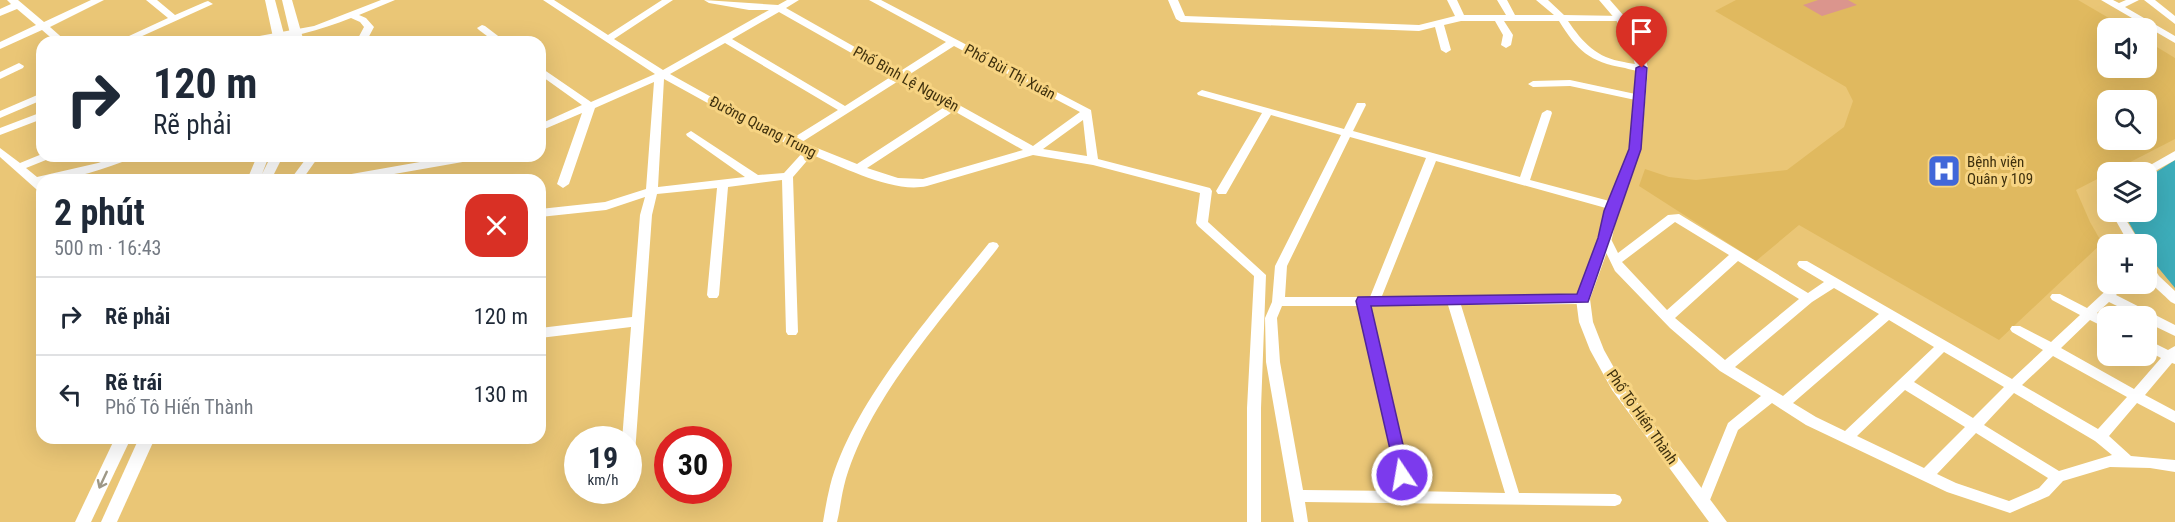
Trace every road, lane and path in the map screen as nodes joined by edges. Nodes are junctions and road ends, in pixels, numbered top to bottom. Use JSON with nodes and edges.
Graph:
{"nodes":[{"id":1,"x":99,"y":0,"type":"edge"},
{"id":2,"x":270,"y":0,"type":"edge"},
{"id":3,"x":287,"y":0,"type":"edge"},
{"id":4,"x":390,"y":0,"type":"edge"},
{"id":5,"x":548,"y":0,"type":"edge"},
{"id":6,"x":668,"y":0,"type":"edge"},
{"id":7,"x":709,"y":0,"type":"edge"},
{"id":8,"x":794,"y":0,"type":"edge"},
{"id":9,"x":1173,"y":0,"type":"edge"},
{"id":10,"x":1452,"y":0,"type":"edge"},
{"id":11,"x":1502,"y":0,"type":"edge"},
{"id":12,"x":1541,"y":0,"type":"edge"},
{"id":13,"x":1604,"y":0,"type":"edge"},
{"id":14,"x":2106,"y":0,"type":"edge"},
{"id":15,"x":2134,"y":0,"type":"edge"},
{"id":16,"x":2149,"y":0,"type":"edge"},
{"id":17,"x":157,"y":1,"type":"edge"},
{"id":18,"x":878,"y":1,"type":"edge"},
{"id":19,"x":15,"y":2,"type":"edge"},
{"id":20,"x":208,"y":4,"type":"dead end"},
{"id":21,"x":2118,"y":7,"type":"junction"},
{"id":22,"x":779,"y":9,"type":"junction"},
{"id":23,"x":0,"y":13,"type":"edge"},
{"id":24,"x":351,"y":15,"type":"junction"},
{"id":25,"x":1563,"y":17,"type":"junction"},
{"id":26,"x":1461,"y":18,"type":"junction"},
{"id":27,"x":1498,"y":18,"type":"junction"},
{"id":28,"x":1512,"y":18,"type":"junction"},
{"id":29,"x":1620,"y":18,"type":"junction"},
{"id":30,"x":175,"y":19,"type":"junction"},
{"id":31,"x":2175,"y":21,"type":"edge"},
{"id":32,"x":1439,"y":23,"type":"junction"},
{"id":33,"x":43,"y":25,"type":"junction"},
{"id":34,"x":482,"y":28,"type":"dead end"},
{"id":35,"x":55,"y":36,"type":"edge"},
{"id":36,"x":135,"y":36,"type":"edge"},
{"id":37,"x":279,"y":36,"type":"edge"},
{"id":38,"x":296,"y":36,"type":"edge"},
{"id":39,"x":298,"y":36,"type":"edge"},
{"id":40,"x":364,"y":36,"type":"edge"},
{"id":41,"x":493,"y":36,"type":"edge"},
{"id":42,"x":608,"y":39,"type":"junction"},
{"id":43,"x":725,"y":39,"type":"junction"},
{"id":44,"x":2175,"y":40,"type":"edge"},
{"id":45,"x":953,"y":42,"type":"junction"},
{"id":46,"x":1506,"y":45,"type":"dead end"},
{"id":47,"x":0,"y":46,"type":"edge"},
{"id":48,"x":1446,"y":50,"type":"dead end"},
{"id":49,"x":19,"y":66,"type":"dead end"},
{"id":50,"x":1642,"y":68,"type":"junction"},
{"id":51,"x":546,"y":74,"type":"edge"},
{"id":52,"x":661,"y":75,"type":"junction"},
{"id":53,"x":900,"y":75,"type":"junction"},
{"id":54,"x":0,"y":76,"type":"edge"},
{"id":55,"x":1533,"y":84,"type":"dead end"},
{"id":56,"x":1202,"y":93,"type":"dead end"},
{"id":57,"x":1640,"y":98,"type":"junction"},
{"id":58,"x":36,"y":99,"type":"edge"},
{"id":59,"x":1361,"y":105,"type":"dead end"},
{"id":60,"x":590,"y":106,"type":"junction"},
{"id":61,"x":954,"y":106,"type":"junction"},
{"id":62,"x":845,"y":110,"type":"junction"},
{"id":63,"x":1268,"y":111,"type":"junction"},
{"id":64,"x":1087,"y":112,"type":"junction"},
{"id":65,"x":1547,"y":113,"type":"dead end"},
{"id":66,"x":0,"y":115,"type":"edge"},
{"id":67,"x":36,"y":117,"type":"edge"},
{"id":68,"x":546,"y":125,"type":"edge"},
{"id":69,"x":0,"y":132,"type":"edge"},
{"id":70,"x":1347,"y":133,"type":"junction"},
{"id":71,"x":691,"y":134,"type":"dead end"},
{"id":72,"x":792,"y":144,"type":"junction"},
{"id":73,"x":0,"y":151,"type":"edge"},
{"id":74,"x":810,"y":151,"type":"junction"},
{"id":75,"x":1033,"y":151,"type":"junction"},
{"id":76,"x":2175,"y":155,"type":"edge"},
{"id":77,"x":1432,"y":156,"type":"junction"},
{"id":78,"x":36,"y":160,"type":"edge"},
{"id":79,"x":1093,"y":161,"type":"junction"},
{"id":80,"x":112,"y":162,"type":"edge"},
{"id":81,"x":440,"y":162,"type":"edge"},
{"id":82,"x":2157,"y":165,"type":"edge"},
{"id":83,"x":19,"y":166,"type":"junction"},
{"id":84,"x":859,"y":168,"type":"junction"},
{"id":85,"x":73,"y":174,"type":"edge"},
{"id":86,"x":374,"y":174,"type":"edge"},
{"id":87,"x":787,"y":176,"type":"junction"},
{"id":88,"x":756,"y":179,"type":"junction"},
{"id":89,"x":36,"y":181,"type":"edge"},
{"id":90,"x":1524,"y":182,"type":"junction"},
{"id":91,"x":563,"y":184,"type":"dead end"},
{"id":92,"x":723,"y":184,"type":"junction"},
{"id":93,"x":652,"y":191,"type":"junction"},
{"id":94,"x":1222,"y":191,"type":"dead end"},
{"id":95,"x":1613,"y":206,"type":"junction"},
{"id":96,"x":546,"y":212,"type":"edge"},
{"id":97,"x":1605,"y":238,"type":"junction"},
{"id":98,"x":993,"y":246,"type":"dead end"},
{"id":99,"x":1736,"y":256,"type":"junction"},
{"id":100,"x":1616,"y":261,"type":"junction"},
{"id":101,"x":1803,"y":264,"type":"dead end"},
{"id":102,"x":2157,"y":281,"type":"edge"},
{"id":103,"x":1833,"y":282,"type":"junction"},
{"id":104,"x":713,"y":295,"type":"dead end"},
{"id":105,"x":2108,"y":296,"type":"joint"},
{"id":106,"x":2056,"y":297,"type":"dead end"},
{"id":107,"x":1583,"y":299,"type":"junction"},
{"id":108,"x":1808,"y":299,"type":"junction"},
{"id":109,"x":2175,"y":299,"type":"edge"},
{"id":110,"x":1453,"y":300,"type":"junction"},
{"id":111,"x":1368,"y":301,"type":"junction"},
{"id":112,"x":1278,"y":302,"type":"junction"},
{"id":113,"x":1888,"y":314,"type":"junction"},
{"id":114,"x":2088,"y":314,"type":"junction"},
{"id":115,"x":1667,"y":318,"type":"junction"},
{"id":116,"x":2097,"y":318,"type":"edge"},
{"id":117,"x":639,"y":321,"type":"junction"},
{"id":118,"x":2016,"y":329,"type":"dead end"},
{"id":119,"x":2175,"y":331,"type":"edge"},
{"id":120,"x":546,"y":332,"type":"edge"},
{"id":121,"x":792,"y":332,"type":"dead end"},
{"id":122,"x":1943,"y":346,"type":"junction"},
{"id":123,"x":2157,"y":349,"type":"edge"},
{"id":124,"x":2052,"y":350,"type":"junction"},
{"id":125,"x":2173,"y":356,"type":"edge"},
{"id":126,"x":1725,"y":367,"type":"junction"},
{"id":127,"x":1905,"y":383,"type":"junction"},
{"id":128,"x":2012,"y":387,"type":"junction"},
{"id":129,"x":1771,"y":396,"type":"junction"},
{"id":130,"x":2135,"y":396,"type":"junction"},
{"id":131,"x":1784,"y":404,"type":"junction"},
{"id":132,"x":2175,"y":418,"type":"edge"},
{"id":133,"x":630,"y":426,"type":"edge"},
{"id":134,"x":1974,"y":427,"type":"junction"},
{"id":135,"x":1848,"y":436,"type":"junction"},
{"id":136,"x":2100,"y":437,"type":"junction"},
{"id":137,"x":120,"y":444,"type":"edge"},
{"id":138,"x":144,"y":444,"type":"edge"},
{"id":139,"x":2129,"y":462,"type":"junction"},
{"id":140,"x":2175,"y":466,"type":"edge"},
{"id":141,"x":1927,"y":475,"type":"junction"},
{"id":142,"x":2058,"y":477,"type":"junction"},
{"id":143,"x":1296,"y":496,"type":"junction"},
{"id":144,"x":1407,"y":497,"type":"junction"},
{"id":145,"x":1514,"y":499,"type":"junction"},
{"id":146,"x":1615,"y":500,"type":"dead end"},
{"id":147,"x":1703,"y":501,"type":"junction"},
{"id":148,"x":83,"y":522,"type":"edge"},
{"id":149,"x":108,"y":522,"type":"edge"},
{"id":150,"x":830,"y":522,"type":"edge"},
{"id":151,"x":1254,"y":522,"type":"edge"},
{"id":152,"x":1300,"y":522,"type":"edge"},
{"id":153,"x":1719,"y":522,"type":"edge"}],
"edges":[{"from":1,"to":33,"type":"street"},
{"from":2,"to":37,"type":"street"},
{"from":3,"to":38,"type":"street"},
{"from":4,"to":24,"type":"street"},
{"from":5,"to":42,"type":"street","name":"Đường Quang Trung"},
{"from":6,"to":42,"type":"street"},
{"from":7,"to":22,"type":"street"},
{"from":8,"to":22,"type":"street"},
{"from":9,"to":32,"type":"street"},
{"from":10,"to":26,"type":"street"},
{"from":11,"to":28,"type":"street"},
{"from":12,"to":25,"type":"street"},
{"from":13,"to":29,"type":"street"},
{"from":14,"to":21,"type":"street"},
{"from":15,"to":21,"type":"street"},
{"from":16,"to":31,"type":"street"},
{"from":17,"to":30,"type":"street"},
{"from":18,"to":45,"type":"street","name":"Phố Bùi Thị Xuân"},
{"from":19,"to":23,"type":"street"},
{"from":19,"to":33,"type":"street"},
{"from":20,"to":30,"type":"street"},
{"from":21,"to":44,"type":"street"},
{"from":22,"to":43,"type":"street"},
{"from":22,"to":53,"type":"street","name":"Phố Bình Lệ Nguyên"},
{"from":24,"to":39,"type":"street"},
{"from":24,"to":40,"type":"street"},
{"from":25,"to":28,"type":"street"},
{"from":25,"to":29,"type":"street"},
{"from":25,"to":50,"type":"street"},
{"from":26,"to":27,"type":"street"},
{"from":26,"to":32,"type":"street"},
{"from":27,"to":28,"type":"street"},
{"from":27,"to":46,"type":"street"},
{"from":29,"to":50,"type":"street"},
{"from":30,"to":36,"type":"street"},
{"from":32,"to":48,"type":"street"},
{"from":33,"to":35,"type":"street"},
{"from":33,"to":47,"type":"street"},
{"from":34,"to":41,"type":"street"},
{"from":42,"to":52,"type":"street","name":"Đường Quang Trung"},
{"from":43,"to":52,"type":"street"},
{"from":43,"to":62,"type":"street"},
{"from":45,"to":53,"type":"street"},
{"from":45,"to":64,"type":"street","name":"Phố Bùi Thị Xuân"},
{"from":49,"to":54,"type":"street"},
{"from":50,"to":57,"type":"street"},
{"from":51,"to":60,"type":"street"},
{"from":52,"to":60,"type":"street"},
{"from":52,"to":72,"type":"street","name":"Đường Quang Trung"},
{"from":52,"to":93,"type":"street"},
{"from":53,"to":61,"type":"street","name":"Phố Bình Lệ Nguyên"},
{"from":53,"to":62,"type":"street"},
{"from":55,"to":57,"type":"street"},
{"from":56,"to":63,"type":"street"},
{"from":57,"to":95,"type":"street"},
{"from":58,"to":66,"type":"street"},
{"from":59,"to":70,"type":"street"},
{"from":60,"to":68,"type":"street"},
{"from":60,"to":91,"type":"street"},
{"from":61,"to":75,"type":"street","name":"Phố Bình Lệ Nguyên"},
{"from":61,"to":84,"type":"street"},
{"from":62,"to":72,"type":"street"},
{"from":63,"to":70,"type":"street"},
{"from":63,"to":94,"type":"street"},
{"from":64,"to":75,"type":"street"},
{"from":64,"to":79,"type":"street"},
{"from":65,"to":90,"type":"street"},
{"from":67,"to":69,"type":"street"},
{"from":70,"to":77,"type":"street"},
{"from":70,"to":112,"type":"street"},
{"from":71,"to":88,"type":"street"},
{"from":72,"to":74,"type":"street","name":"Đường Quang Trung"},
{"from":73,"to":83,"type":"street"},
{"from":74,"to":84,"type":"street","name":"Đường Quang Trung"},
{"from":74,"to":87,"type":"street"},
{"from":75,"to":79,"type":"street"},
{"from":75,"to":84,"type":"street","name":"Đường Quang Trung"},
{"from":76,"to":82,"type":"street"},
{"from":77,"to":90,"type":"street"},
{"from":77,"to":111,"type":"street"},
{"from":78,"to":83,"type":"street"},
{"from":79,"to":151,"type":"street"},
{"from":80,"to":85,"type":"street"},
{"from":81,"to":86,"type":"street"},
{"from":83,"to":89,"type":"street"},
{"from":87,"to":88,"type":"street"},
{"from":87,"to":121,"type":"street"},
{"from":88,"to":92,"type":"street"},
{"from":90,"to":95,"type":"street"},
{"from":92,"to":93,"type":"street"},
{"from":92,"to":104,"type":"street"},
{"from":93,"to":96,"type":"street"},
{"from":93,"to":117,"type":"street"},
{"from":95,"to":97,"type":"street"},
{"from":97,"to":100,"type":"street"},
{"from":97,"to":107,"type":"street"},
{"from":98,"to":150,"type":"street"},
{"from":99,"to":100,"type":"street"},
{"from":99,"to":108,"type":"street"},
{"from":99,"to":115,"type":"street"},
{"from":100,"to":115,"type":"street"},
{"from":101,"to":103,"type":"street"},
{"from":102,"to":109,"type":"street"},
{"from":103,"to":108,"type":"street"},
{"from":103,"to":113,"type":"street"},
{"from":105,"to":114,"type":"street"},
{"from":105,"to":119,"type":"street"},
{"from":106,"to":114,"type":"street"},
{"from":107,"to":110,"type":"street"},
{"from":107,"to":147,"type":"street","name":"Phố Tô Hiến Thành"},
{"from":108,"to":126,"type":"street"},
{"from":110,"to":111,"type":"street"},
{"from":110,"to":145,"type":"street"},
{"from":111,"to":112,"type":"street"},
{"from":111,"to":144,"type":"street"},
{"from":112,"to":143,"type":"street"},
{"from":113,"to":122,"type":"street"},
{"from":113,"to":131,"type":"street"},
{"from":114,"to":116,"type":"street"},
{"from":114,"to":124,"type":"street"},
{"from":115,"to":126,"type":"street"},
{"from":117,"to":120,"type":"street"},
{"from":117,"to":133,"type":"street"},
{"from":118,"to":124,"type":"street"},
{"from":122,"to":127,"type":"street"},
{"from":122,"to":128,"type":"street"},
{"from":123,"to":125,"type":"street"},
{"from":124,"to":128,"type":"street"},
{"from":124,"to":130,"type":"street"},
{"from":125,"to":130,"type":"street"},
{"from":126,"to":129,"type":"street"},
{"from":127,"to":134,"type":"street"},
{"from":127,"to":135,"type":"street"},
{"from":128,"to":134,"type":"street"},
{"from":128,"to":136,"type":"street"},
{"from":129,"to":131,"type":"street"},
{"from":129,"to":147,"type":"street"},
{"from":130,"to":132,"type":"street"},
{"from":130,"to":136,"type":"street"},
{"from":131,"to":135,"type":"street"},
{"from":134,"to":141,"type":"street"},
{"from":134,"to":142,"type":"street"},
{"from":135,"to":141,"type":"street"},
{"from":136,"to":139,"type":"street"},
{"from":137,"to":148,"type":"street","one_way":true},
{"from":138,"to":149,"type":"street"},
{"from":139,"to":140,"type":"street"},
{"from":139,"to":142,"type":"street"},
{"from":141,"to":142,"type":"street"},
{"from":143,"to":144,"type":"street"},
{"from":143,"to":152,"type":"street"},
{"from":144,"to":145,"type":"street"},
{"from":145,"to":146,"type":"street"},
{"from":147,"to":153,"type":"street","name":"Phố Tô Hiến Thành"}]}
